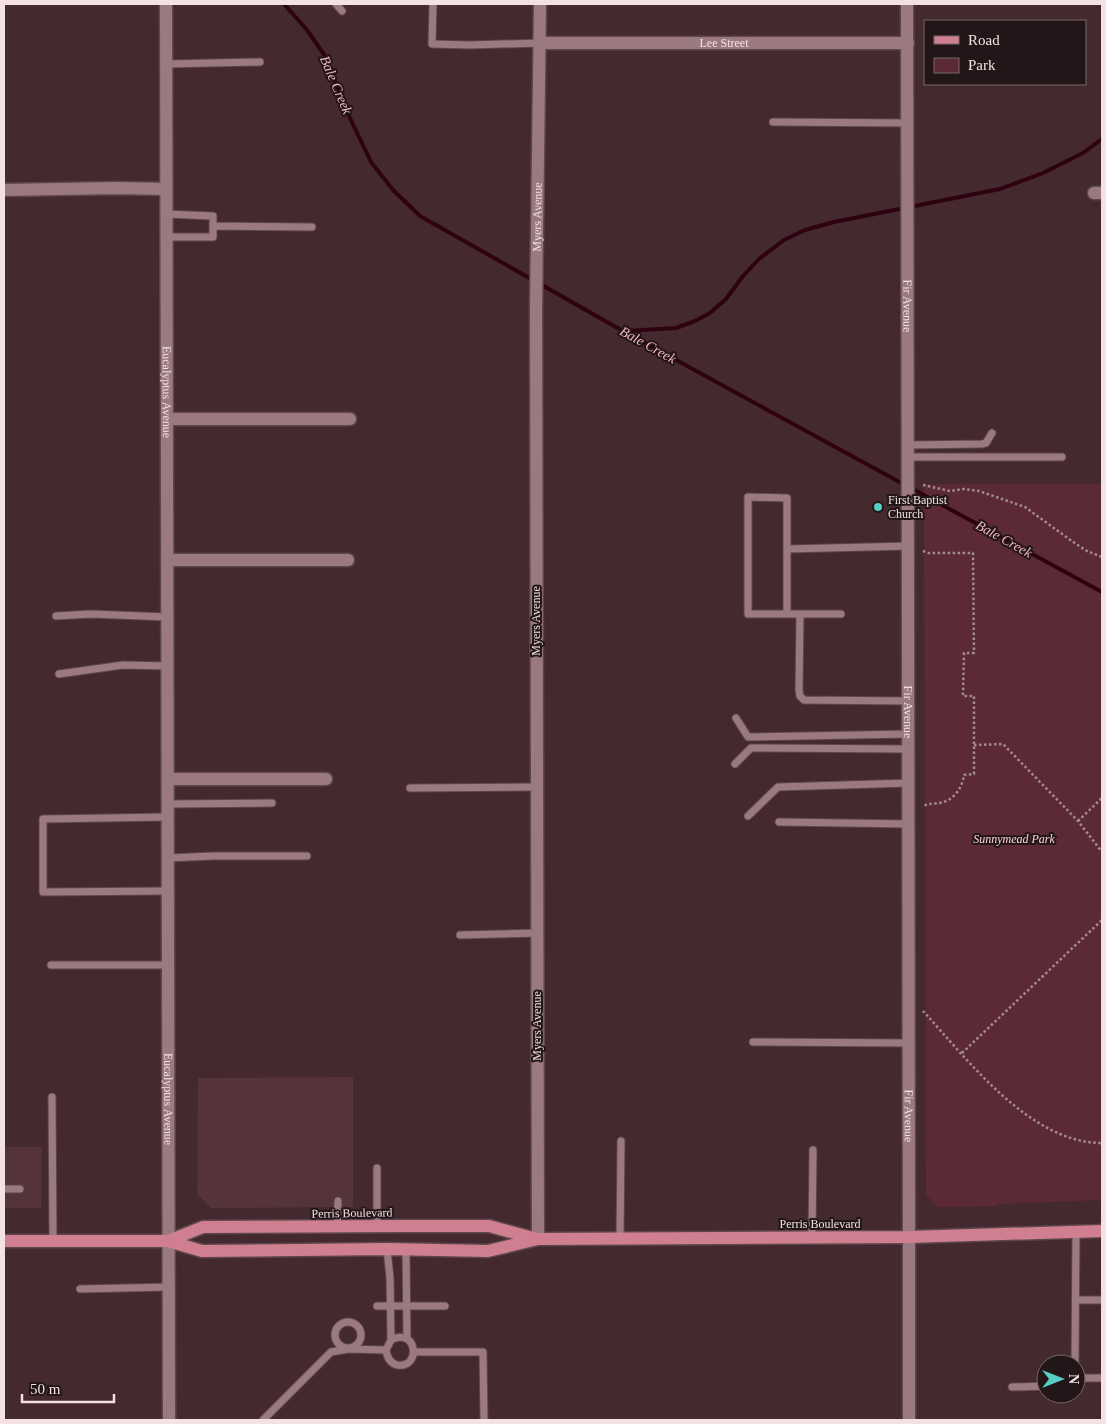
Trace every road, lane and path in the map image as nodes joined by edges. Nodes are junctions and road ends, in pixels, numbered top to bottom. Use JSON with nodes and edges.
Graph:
{"nodes":[{"id":1,"x":166,"y":4,"type":"edge"},
{"id":2,"x":336,"y":4,"type":"edge"},
{"id":3,"x":433,"y":4,"type":"edge"},
{"id":4,"x":540,"y":4,"type":"edge"},
{"id":5,"x":907,"y":4,"type":"edge"},
{"id":6,"x":342,"y":11,"type":"dead end"},
{"id":7,"x":540,"y":43,"type":"junction"},
{"id":8,"x":908,"y":44,"type":"junction"},
{"id":9,"x":260,"y":62,"type":"dead end"},
{"id":10,"x":166,"y":64,"type":"junction"},
{"id":11,"x":773,"y":122,"type":"dead end"},
{"id":12,"x":908,"y":123,"type":"junction"},
{"id":13,"x":4,"y":190,"type":"edge"},
{"id":14,"x":166,"y":190,"type":"junction"},
{"id":15,"x":166,"y":214,"type":"junction"},
{"id":16,"x":213,"y":226,"type":"junction"},
{"id":17,"x":312,"y":226,"type":"dead end"},
{"id":18,"x":166,"y":237,"type":"junction"},
{"id":19,"x":167,"y":419,"type":"junction"},
{"id":20,"x":350,"y":419,"type":"dead end"},
{"id":21,"x":992,"y":433,"type":"dead end"},
{"id":22,"x":909,"y":451,"type":"junction"},
{"id":23,"x":1062,"y":457,"type":"dead end"},
{"id":24,"x":923,"y":485,"type":"dead end"},
{"id":25,"x":909,"y":546,"type":"junction"},
{"id":26,"x":787,"y":549,"type":"junction"},
{"id":27,"x":923,"y":551,"type":"dead end"},
{"id":28,"x":1102,"y":557,"type":"edge"},
{"id":29,"x":167,"y":560,"type":"junction"},
{"id":30,"x":348,"y":560,"type":"dead end"},
{"id":31,"x":787,"y":614,"type":"junction"},
{"id":32,"x":800,"y":614,"type":"junction"},
{"id":33,"x":841,"y":614,"type":"dead end"},
{"id":34,"x":56,"y":616,"type":"dead end"},
{"id":35,"x":167,"y":617,"type":"junction"},
{"id":36,"x":168,"y":666,"type":"junction"},
{"id":37,"x":59,"y":674,"type":"dead end"},
{"id":38,"x":909,"y":702,"type":"junction"},
{"id":39,"x":736,"y":718,"type":"dead end"},
{"id":40,"x":909,"y":734,"type":"junction"},
{"id":41,"x":974,"y":744,"type":"junction"},
{"id":42,"x":909,"y":750,"type":"junction"},
{"id":43,"x":734,"y":764,"type":"dead end"},
{"id":44,"x":168,"y":779,"type":"junction"},
{"id":45,"x":326,"y":779,"type":"dead end"},
{"id":46,"x":909,"y":783,"type":"junction"},
{"id":47,"x":537,"y":787,"type":"junction"},
{"id":48,"x":410,"y":788,"type":"dead end"},
{"id":49,"x":1102,"y":798,"type":"edge"},
{"id":50,"x":272,"y":803,"type":"dead end"},
{"id":51,"x":924,"y":806,"type":"dead end"},
{"id":52,"x":168,"y":810,"type":"junction"},
{"id":53,"x":748,"y":816,"type":"dead end"},
{"id":54,"x":1078,"y":821,"type":"junction"},
{"id":55,"x":779,"y":822,"type":"dead end"},
{"id":56,"x":909,"y":824,"type":"junction"},
{"id":57,"x":1102,"y":852,"type":"edge"},
{"id":58,"x":306,"y":856,"type":"dead end"},
{"id":59,"x":168,"y":858,"type":"junction"},
{"id":60,"x":168,"y":891,"type":"junction"},
{"id":61,"x":1102,"y":920,"type":"edge"},
{"id":62,"x":537,"y":933,"type":"junction"},
{"id":63,"x":460,"y":935,"type":"dead end"},
{"id":64,"x":51,"y":965,"type":"dead end"},
{"id":65,"x":168,"y":965,"type":"junction"},
{"id":66,"x":924,"y":1011,"type":"dead end"},
{"id":67,"x":753,"y":1042,"type":"dead end"},
{"id":68,"x":909,"y":1043,"type":"junction"},
{"id":69,"x":962,"y":1053,"type":"junction"},
{"id":70,"x":52,"y":1097,"type":"dead end"},
{"id":71,"x":621,"y":1141,"type":"dead end"},
{"id":72,"x":1102,"y":1144,"type":"edge"},
{"id":73,"x":813,"y":1150,"type":"dead end"},
{"id":74,"x":376,"y":1168,"type":"dead end"},
{"id":75,"x":4,"y":1189,"type":"edge"},
{"id":76,"x":20,"y":1189,"type":"dead end"},
{"id":77,"x":338,"y":1201,"type":"dead end"},
{"id":78,"x":377,"y":1226,"type":"junction"},
{"id":79,"x":337,"y":1227,"type":"junction"},
{"id":80,"x":1102,"y":1231,"type":"edge"},
{"id":81,"x":1076,"y":1232,"type":"junction"},
{"id":82,"x":909,"y":1237,"type":"junction"},
{"id":83,"x":620,"y":1238,"type":"junction"},
{"id":84,"x":812,"y":1238,"type":"junction"},
{"id":85,"x":538,"y":1239,"type":"junction"},
{"id":86,"x":168,"y":1240,"type":"junction"},
{"id":87,"x":4,"y":1241,"type":"edge"},
{"id":88,"x":53,"y":1241,"type":"junction"},
{"id":89,"x":387,"y":1249,"type":"junction"},
{"id":90,"x":406,"y":1250,"type":"junction"},
{"id":91,"x":169,"y":1287,"type":"junction"},
{"id":92,"x":80,"y":1289,"type":"dead end"},
{"id":93,"x":1076,"y":1300,"type":"junction"},
{"id":94,"x":1102,"y":1300,"type":"edge"},
{"id":95,"x":376,"y":1306,"type":"dead end"},
{"id":96,"x":391,"y":1306,"type":"junction"},
{"id":97,"x":407,"y":1306,"type":"junction"},
{"id":98,"x":445,"y":1306,"type":"dead end"},
{"id":99,"x":407,"y":1339,"type":"junction"},
{"id":100,"x":391,"y":1340,"type":"junction"},
{"id":101,"x":386,"y":1350,"type":"junction"},
{"id":102,"x":414,"y":1352,"type":"junction"},
{"id":103,"x":1075,"y":1354,"type":"edge"},
{"id":104,"x":1086,"y":1378,"type":"edge"},
{"id":105,"x":1102,"y":1378,"type":"edge"},
{"id":106,"x":1036,"y":1386,"type":"edge"},
{"id":107,"x":1012,"y":1387,"type":"dead end"},
{"id":108,"x":169,"y":1420,"type":"edge"},
{"id":109,"x":263,"y":1420,"type":"edge"},
{"id":110,"x":484,"y":1420,"type":"edge"},
{"id":111,"x":909,"y":1420,"type":"edge"}],
"edges":[{"from":1,"to":10,"type":"street","name":"Eucalyptus Avenue"},
{"from":2,"to":6,"type":"lane"},
{"from":3,"to":7,"type":"lane"},
{"from":4,"to":7,"type":"street","name":"Myers Avenue"},
{"from":5,"to":8,"type":"street","name":"Fir Avenue"},
{"from":7,"to":8,"type":"street","name":"Lee Street"},
{"from":7,"to":47,"type":"street","name":"Myers Avenue"},
{"from":8,"to":12,"type":"street","name":"Fir Avenue"},
{"from":9,"to":10,"type":"lane"},
{"from":10,"to":14,"type":"street","name":"Eucalyptus Avenue"},
{"from":11,"to":12,"type":"lane"},
{"from":12,"to":22,"type":"street","name":"Fir Avenue"},
{"from":13,"to":14,"type":"street"},
{"from":14,"to":15,"type":"street","name":"Eucalyptus Avenue"},
{"from":15,"to":16,"type":"lane"},
{"from":15,"to":18,"type":"street","name":"Eucalyptus Avenue"},
{"from":16,"to":17,"type":"lane"},
{"from":16,"to":18,"type":"lane"},
{"from":18,"to":19,"type":"street","name":"Eucalyptus Avenue"},
{"from":19,"to":20,"type":"street"},
{"from":19,"to":29,"type":"street","name":"Eucalyptus Avenue"},
{"from":21,"to":22,"type":"lane"},
{"from":22,"to":23,"type":"lane"},
{"from":22,"to":25,"type":"street","name":"Fir Avenue"},
{"from":24,"to":28,"type":"path"},
{"from":25,"to":26,"type":"lane"},
{"from":25,"to":38,"type":"street","name":"Fir Avenue"},
{"from":26,"to":31,"type":"lane"},
{"from":26,"to":31,"type":"lane"},
{"from":27,"to":41,"type":"path"},
{"from":29,"to":30,"type":"street"},
{"from":29,"to":35,"type":"street","name":"Eucalyptus Avenue"},
{"from":31,"to":32,"type":"lane"},
{"from":32,"to":33,"type":"lane"},
{"from":32,"to":38,"type":"lane"},
{"from":34,"to":35,"type":"lane"},
{"from":35,"to":36,"type":"street","name":"Eucalyptus Avenue"},
{"from":36,"to":37,"type":"lane"},
{"from":36,"to":44,"type":"street","name":"Eucalyptus Avenue"},
{"from":38,"to":40,"type":"street","name":"Fir Avenue"},
{"from":39,"to":40,"type":"lane"},
{"from":40,"to":42,"type":"street","name":"Fir Avenue"},
{"from":41,"to":51,"type":"path"},
{"from":41,"to":54,"type":"path"},
{"from":42,"to":43,"type":"lane"},
{"from":42,"to":46,"type":"street","name":"Fir Avenue"},
{"from":44,"to":45,"type":"street"},
{"from":44,"to":52,"type":"street","name":"Eucalyptus Avenue"},
{"from":46,"to":53,"type":"lane"},
{"from":46,"to":56,"type":"street","name":"Fir Avenue"},
{"from":47,"to":48,"type":"lane"},
{"from":47,"to":62,"type":"street","name":"Myers Avenue"},
{"from":49,"to":54,"type":"path"},
{"from":50,"to":52,"type":"lane"},
{"from":52,"to":59,"type":"street","name":"Eucalyptus Avenue"},
{"from":52,"to":60,"type":"lane"},
{"from":54,"to":57,"type":"path"},
{"from":55,"to":56,"type":"lane"},
{"from":56,"to":68,"type":"street","name":"Fir Avenue"},
{"from":58,"to":59,"type":"lane"},
{"from":59,"to":60,"type":"street","name":"Eucalyptus Avenue"},
{"from":60,"to":65,"type":"street","name":"Eucalyptus Avenue"},
{"from":61,"to":69,"type":"path"},
{"from":62,"to":63,"type":"lane"},
{"from":62,"to":85,"type":"street","name":"Myers Avenue"},
{"from":64,"to":65,"type":"lane"},
{"from":65,"to":86,"type":"street","name":"Eucalyptus Avenue"},
{"from":66,"to":69,"type":"path"},
{"from":67,"to":68,"type":"lane"},
{"from":68,"to":82,"type":"street","name":"Fir Avenue"},
{"from":69,"to":72,"type":"path"},
{"from":70,"to":88,"type":"lane"},
{"from":71,"to":83,"type":"lane"},
{"from":73,"to":84,"type":"lane"},
{"from":74,"to":78,"type":"lane"},
{"from":75,"to":76,"type":"lane"},
{"from":77,"to":79,"type":"lane"},
{"from":78,"to":79,"type":"main road","name":"Perris Boulevard"},
{"from":78,"to":85,"type":"main road","name":"Perris Boulevard"},
{"from":79,"to":86,"type":"main road","name":"Perris Boulevard"},
{"from":80,"to":81,"type":"main road","name":"Perris Boulevard"},
{"from":81,"to":82,"type":"main road","name":"Perris Boulevard"},
{"from":81,"to":93,"type":"lane"},
{"from":82,"to":84,"type":"main road","name":"Perris Boulevard"},
{"from":82,"to":111,"type":"street","name":"Fir Avenue"},
{"from":83,"to":84,"type":"main road","name":"Perris Boulevard"},
{"from":83,"to":85,"type":"main road","name":"Perris Boulevard"},
{"from":85,"to":90,"type":"main road","name":"Perris Boulevard"},
{"from":86,"to":88,"type":"main road","name":"Perris Boulevard"},
{"from":86,"to":89,"type":"main road","name":"Perris Boulevard"},
{"from":86,"to":91,"type":"street","name":"Eucalyptus Avenue"},
{"from":87,"to":88,"type":"main road","name":"Perris Boulevard"},
{"from":89,"to":90,"type":"main road","name":"Perris Boulevard"},
{"from":89,"to":96,"type":"lane"},
{"from":90,"to":97,"type":"lane"},
{"from":91,"to":92,"type":"lane"},
{"from":91,"to":108,"type":"street","name":"Eucalyptus Avenue"},
{"from":93,"to":94,"type":"lane"},
{"from":93,"to":103,"type":"lane"},
{"from":95,"to":96,"type":"lane"},
{"from":96,"to":97,"type":"lane"},
{"from":96,"to":100,"type":"lane"},
{"from":97,"to":98,"type":"lane"},
{"from":97,"to":99,"type":"lane"},
{"from":99,"to":100,"type":"lane"},
{"from":99,"to":102,"type":"lane"},
{"from":100,"to":101,"type":"lane"},
{"from":101,"to":102,"type":"lane"},
{"from":101,"to":109,"type":"lane"},
{"from":102,"to":110,"type":"lane"},
{"from":104,"to":105,"type":"lane"},
{"from":106,"to":107,"type":"lane"}]}
